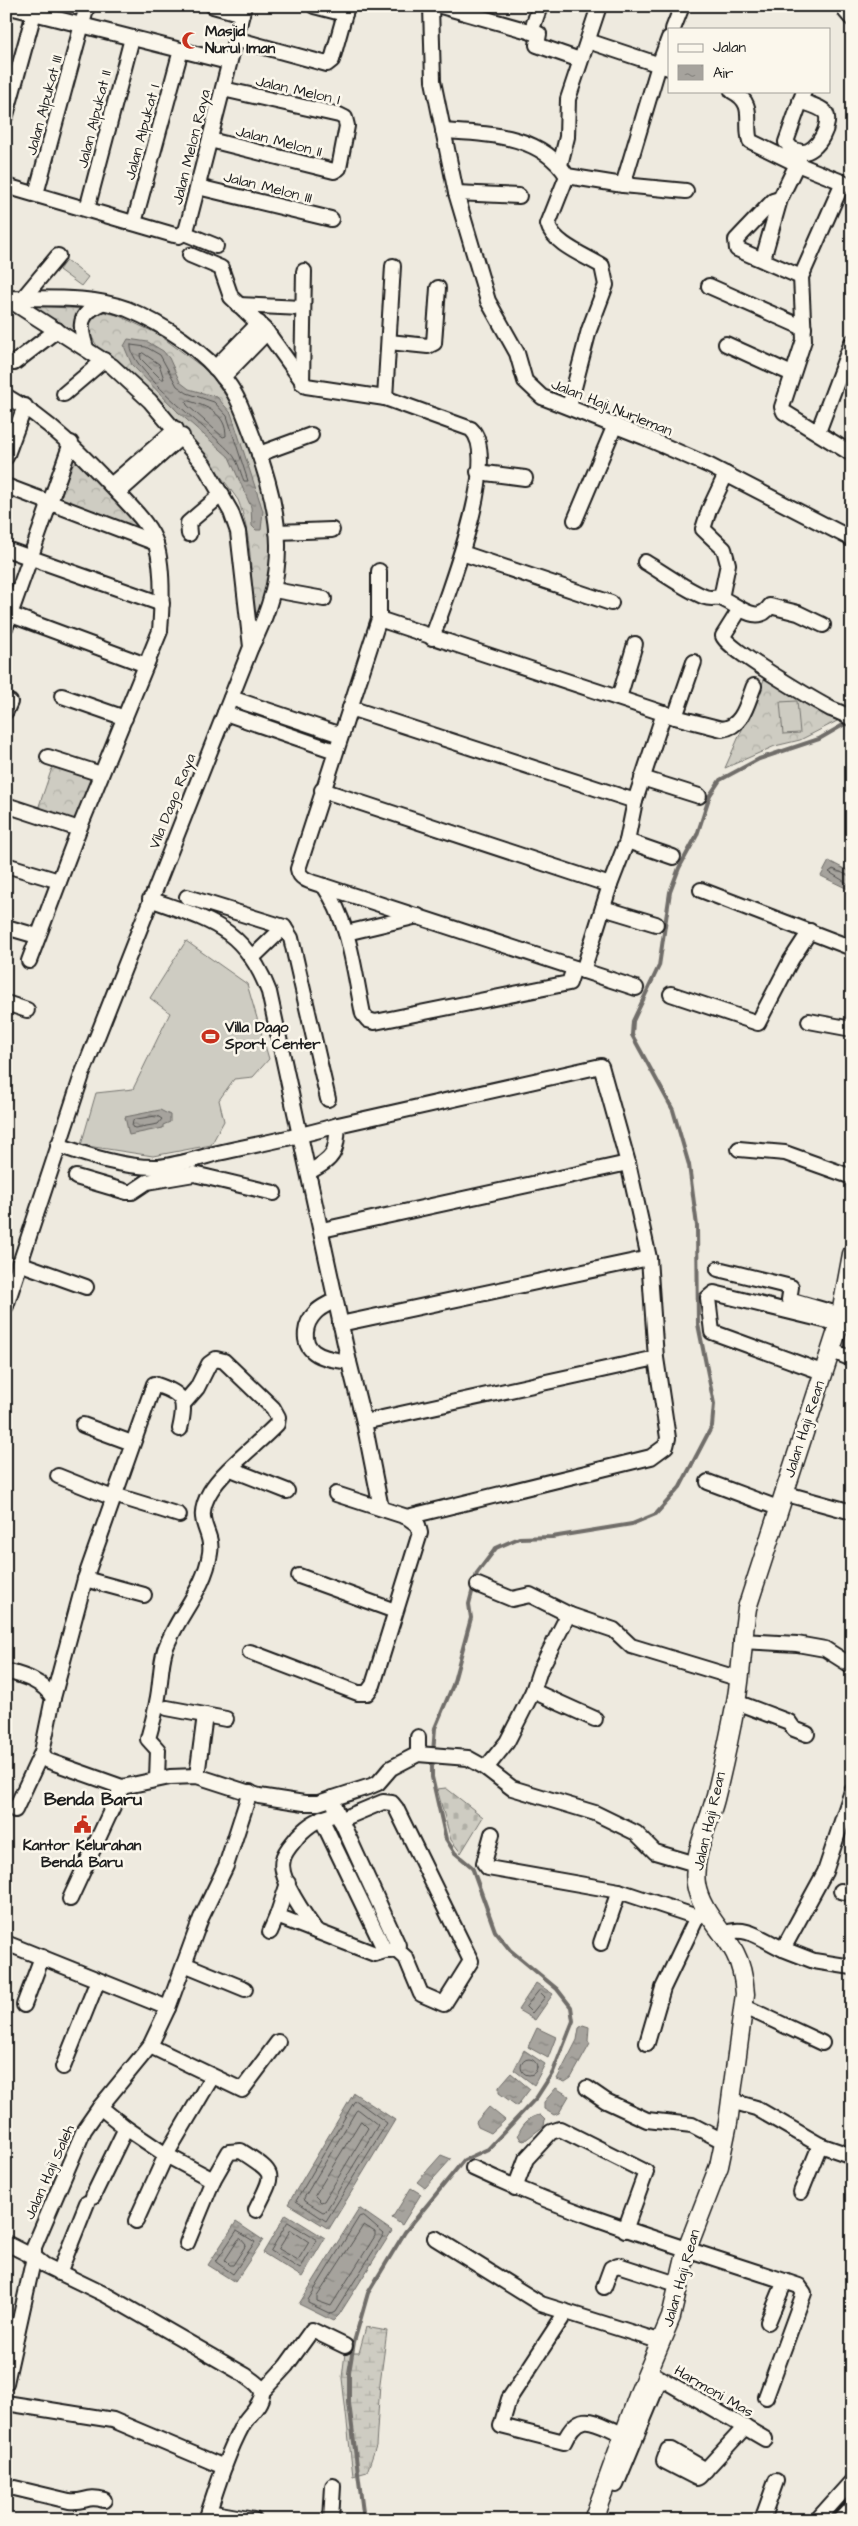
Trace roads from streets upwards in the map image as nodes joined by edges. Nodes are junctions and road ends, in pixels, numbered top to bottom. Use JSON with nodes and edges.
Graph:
{"nodes":[{"id":1,"x":6,"y":6,"type":"edge"},
{"id":2,"x":87,"y":6,"type":"edge"},
{"id":3,"x":213,"y":6,"type":"edge"},
{"id":4,"x":314,"y":6,"type":"edge"},
{"id":5,"x":431,"y":6,"type":"edge"},
{"id":6,"x":440,"y":6,"type":"edge"},
{"id":7,"x":540,"y":6,"type":"edge"},
{"id":8,"x":599,"y":6,"type":"edge"},
{"id":9,"x":682,"y":6,"type":"edge"},
{"id":10,"x":845,"y":6,"type":"edge"},
{"id":11,"x":243,"y":10,"type":"edge"},
{"id":12,"x":346,"y":10,"type":"edge"},
{"id":13,"x":34,"y":13,"type":"junction"},
{"id":14,"x":852,"y":18,"type":"edge"},
{"id":15,"x":83,"y":25,"type":"junction"},
{"id":16,"x":673,"y":28,"type":"edge"},
{"id":17,"x":531,"y":32,"type":"junction"},
{"id":18,"x":132,"y":38,"type":"junction"},
{"id":19,"x":235,"y":39,"type":"junction"},
{"id":20,"x":588,"y":41,"type":"junction"},
{"id":21,"x":668,"y":44,"type":"edge"},
{"id":22,"x":181,"y":50,"type":"junction"},
{"id":23,"x":580,"y":60,"type":"junction"},
{"id":24,"x":228,"y":62,"type":"junction"},
{"id":25,"x":664,"y":67,"type":"edge"},
{"id":26,"x":223,"y":89,"type":"junction"},
{"id":27,"x":733,"y":92,"type":"edge"},
{"id":28,"x":802,"y":96,"type":"edge"},
{"id":29,"x":6,"y":115,"type":"edge"},
{"id":30,"x":443,"y":131,"type":"junction"},
{"id":31,"x":210,"y":140,"type":"junction"},
{"id":32,"x":799,"y":158,"type":"junction"},
{"id":33,"x":338,"y":168,"type":"joint"},
{"id":34,"x":564,"y":170,"type":"junction"},
{"id":35,"x":847,"y":184,"type":"edge"},
{"id":36,"x":623,"y":185,"type":"junction"},
{"id":37,"x":6,"y":186,"type":"edge"},
{"id":38,"x":198,"y":186,"type":"junction"},
{"id":39,"x":686,"y":191,"type":"dead end"},
{"id":40,"x":456,"y":193,"type":"junction"},
{"id":41,"x":36,"y":194,"type":"junction"},
{"id":42,"x":519,"y":196,"type":"dead end"},
{"id":43,"x":780,"y":199,"type":"junction"},
{"id":44,"x":87,"y":209,"type":"junction"},
{"id":45,"x":331,"y":219,"type":"dead end"},
{"id":46,"x":134,"y":223,"type":"junction"},
{"id":47,"x":181,"y":234,"type":"junction"},
{"id":48,"x":216,"y":246,"type":"dead end"},
{"id":49,"x":190,"y":254,"type":"dead end"},
{"id":50,"x":58,"y":256,"type":"dead end"},
{"id":51,"x":763,"y":259,"type":"junction"},
{"id":52,"x":393,"y":266,"type":"dead end"},
{"id":53,"x":304,"y":271,"type":"dead end"},
{"id":54,"x":801,"y":276,"type":"junction"},
{"id":55,"x":709,"y":286,"type":"dead end"},
{"id":56,"x":438,"y":288,"type":"dead end"},
{"id":57,"x":6,"y":298,"type":"edge"},
{"id":58,"x":23,"y":298,"type":"junction"},
{"id":59,"x":102,"y":303,"type":"junction"},
{"id":60,"x":238,"y":305,"type":"junction"},
{"id":61,"x":302,"y":308,"type":"junction"},
{"id":62,"x":263,"y":328,"type":"junction"},
{"id":63,"x":804,"y":328,"type":"junction"},
{"id":64,"x":57,"y":330,"type":"junction"},
{"id":65,"x":389,"y":342,"type":"junction"},
{"id":66,"x":852,"y":342,"type":"edge"},
{"id":67,"x":726,"y":344,"type":"dead end"},
{"id":68,"x":86,"y":348,"type":"junction"},
{"id":69,"x":104,"y":360,"type":"junction"},
{"id":70,"x":14,"y":362,"type":"dead end"},
{"id":71,"x":219,"y":372,"type":"junction"},
{"id":72,"x":792,"y":374,"type":"junction"},
{"id":73,"x":302,"y":383,"type":"junction"},
{"id":74,"x":64,"y":394,"type":"dead end"},
{"id":75,"x":6,"y":396,"type":"edge"},
{"id":76,"x":385,"y":398,"type":"junction"},
{"id":77,"x":25,"y":406,"type":"junction"},
{"id":78,"x":569,"y":406,"type":"junction"},
{"id":79,"x":615,"y":425,"type":"junction"},
{"id":80,"x":818,"y":432,"type":"junction"},
{"id":81,"x":179,"y":433,"type":"junction"},
{"id":82,"x":310,"y":435,"type":"dead end"},
{"id":83,"x":71,"y":443,"type":"junction"},
{"id":84,"x":259,"y":454,"type":"junction"},
{"id":85,"x":852,"y":454,"type":"edge"},
{"id":86,"x":6,"y":457,"type":"edge"},
{"id":87,"x":478,"y":472,"type":"junction"},
{"id":88,"x":726,"y":474,"type":"junction"},
{"id":89,"x":525,"y":478,"type":"dead end"},
{"id":90,"x":6,"y":486,"type":"edge"},
{"id":91,"x":114,"y":489,"type":"junction"},
{"id":92,"x":222,"y":494,"type":"junction"},
{"id":93,"x":50,"y":502,"type":"junction"},
{"id":94,"x":575,"y":520,"type":"dead end"},
{"id":95,"x":332,"y":530,"type":"dead end"},
{"id":96,"x":277,"y":532,"type":"junction"},
{"id":97,"x":189,"y":534,"type":"dead end"},
{"id":98,"x":852,"y":539,"type":"edge"},
{"id":99,"x":156,"y":542,"type":"junction"},
{"id":100,"x":6,"y":549,"type":"edge"},
{"id":101,"x":462,"y":553,"type":"junction"},
{"id":102,"x":31,"y":557,"type":"junction"},
{"id":103,"x":645,"y":562,"type":"dead end"},
{"id":104,"x":379,"y":572,"type":"dead end"},
{"id":105,"x":274,"y":590,"type":"junction"},
{"id":106,"x":721,"y":598,"type":"junction"},
{"id":107,"x":324,"y":599,"type":"dead end"},
{"id":108,"x":611,"y":602,"type":"dead end"},
{"id":109,"x":162,"y":604,"type":"junction"},
{"id":110,"x":740,"y":609,"type":"junction"},
{"id":111,"x":8,"y":617,"type":"edge"},
{"id":112,"x":378,"y":620,"type":"junction"},
{"id":113,"x":823,"y":625,"type":"dead end"},
{"id":114,"x":432,"y":638,"type":"junction"},
{"id":115,"x":635,"y":644,"type":"dead end"},
{"id":116,"x":251,"y":648,"type":"junction"},
{"id":117,"x":694,"y":662,"type":"dead end"},
{"id":118,"x":146,"y":665,"type":"junction"},
{"id":119,"x":754,"y":686,"type":"dead end"},
{"id":120,"x":62,"y":696,"type":"dead end"},
{"id":121,"x":231,"y":698,"type":"junction"},
{"id":122,"x":619,"y":698,"type":"junction"},
{"id":123,"x":6,"y":701,"type":"edge"},
{"id":124,"x":350,"y":708,"type":"junction"},
{"id":125,"x":6,"y":711,"type":"edge"},
{"id":126,"x":225,"y":713,"type":"junction"},
{"id":127,"x":669,"y":715,"type":"junction"},
{"id":128,"x":125,"y":718,"type":"junction"},
{"id":129,"x":850,"y":718,"type":"edge"},
{"id":130,"x":341,"y":735,"type":"junction"},
{"id":131,"x":335,"y":751,"type":"junction"},
{"id":132,"x":48,"y":757,"type":"dead end"},
{"id":133,"x":101,"y":774,"type":"junction"},
{"id":134,"x":642,"y":778,"type":"junction"},
{"id":135,"x":322,"y":790,"type":"junction"},
{"id":136,"x":699,"y":796,"type":"dead end"},
{"id":137,"x":635,"y":800,"type":"junction"},
{"id":138,"x":6,"y":805,"type":"edge"},
{"id":139,"x":79,"y":829,"type":"junction"},
{"id":140,"x":626,"y":841,"type":"junction"},
{"id":141,"x":673,"y":857,"type":"dead end"},
{"id":142,"x":6,"y":865,"type":"edge"},
{"id":143,"x":59,"y":881,"type":"junction"},
{"id":144,"x":610,"y":885,"type":"junction"},
{"id":145,"x":324,"y":886,"type":"junction"},
{"id":146,"x":702,"y":890,"type":"dead end"},
{"id":147,"x":188,"y":897,"type":"dead end"},
{"id":148,"x":150,"y":899,"type":"junction"},
{"id":149,"x":604,"y":908,"type":"junction"},
{"id":150,"x":420,"y":916,"type":"junction"},
{"id":151,"x":656,"y":924,"type":"dead end"},
{"id":152,"x":6,"y":927,"type":"edge"},
{"id":153,"x":284,"y":927,"type":"junction"},
{"id":154,"x":810,"y":931,"type":"junction"},
{"id":155,"x":346,"y":933,"type":"junction"},
{"id":156,"x":37,"y":936,"type":"junction"},
{"id":157,"x":852,"y":948,"type":"edge"},
{"id":158,"x":253,"y":957,"type":"junction"},
{"id":159,"x":28,"y":961,"type":"dead end"},
{"id":160,"x":578,"y":969,"type":"junction"},
{"id":161,"x":636,"y":988,"type":"dead end"},
{"id":162,"x":671,"y":994,"type":"dead end"},
{"id":163,"x":6,"y":1003,"type":"edge"},
{"id":164,"x":27,"y":1010,"type":"dead end"},
{"id":165,"x":810,"y":1021,"type":"dead end"},
{"id":166,"x":852,"y":1029,"type":"edge"},
{"id":167,"x":328,"y":1099,"type":"dead end"},
{"id":168,"x":338,"y":1125,"type":"junction"},
{"id":169,"x":301,"y":1136,"type":"junction"},
{"id":170,"x":58,"y":1144,"type":"junction"},
{"id":171,"x":740,"y":1149,"type":"dead end"},
{"id":172,"x":628,"y":1163,"type":"junction"},
{"id":173,"x":194,"y":1167,"type":"junction"},
{"id":174,"x":309,"y":1172,"type":"junction"},
{"id":175,"x":76,"y":1177,"type":"dead end"},
{"id":176,"x":852,"y":1177,"type":"edge"},
{"id":177,"x":274,"y":1192,"type":"dead end"},
{"id":178,"x":322,"y":1230,"type":"junction"},
{"id":179,"x":852,"y":1254,"type":"edge"},
{"id":180,"x":649,"y":1258,"type":"junction"},
{"id":181,"x":19,"y":1263,"type":"junction"},
{"id":182,"x":718,"y":1269,"type":"dead end"},
{"id":183,"x":86,"y":1288,"type":"dead end"},
{"id":184,"x":335,"y":1300,"type":"junction"},
{"id":185,"x":6,"y":1306,"type":"edge"},
{"id":186,"x":844,"y":1322,"type":"edge"},
{"id":187,"x":340,"y":1324,"type":"junction"},
{"id":188,"x":830,"y":1350,"type":"junction"},
{"id":189,"x":656,"y":1358,"type":"junction"},
{"id":190,"x":852,"y":1359,"type":"edge"},
{"id":191,"x":349,"y":1362,"type":"junction"},
{"id":192,"x":822,"y":1372,"type":"junction"},
{"id":193,"x":184,"y":1404,"type":"junction"},
{"id":194,"x":364,"y":1422,"type":"junction"},
{"id":195,"x":83,"y":1425,"type":"dead end"},
{"id":196,"x":180,"y":1428,"type":"dead end"},
{"id":197,"x":132,"y":1443,"type":"junction"},
{"id":198,"x":232,"y":1469,"type":"junction"},
{"id":199,"x":58,"y":1476,"type":"dead end"},
{"id":200,"x":708,"y":1482,"type":"dead end"},
{"id":201,"x":287,"y":1491,"type":"dead end"},
{"id":202,"x":336,"y":1494,"type":"dead end"},
{"id":203,"x":113,"y":1496,"type":"junction"},
{"id":204,"x":780,"y":1500,"type":"junction"},
{"id":205,"x":381,"y":1508,"type":"junction"},
{"id":206,"x":852,"y":1512,"type":"edge"},
{"id":207,"x":179,"y":1515,"type":"dead end"},
{"id":208,"x":407,"y":1518,"type":"junction"},
{"id":209,"x":299,"y":1576,"type":"dead end"},
{"id":210,"x":85,"y":1579,"type":"junction"},
{"id":211,"x":478,"y":1585,"type":"dead end"},
{"id":212,"x":144,"y":1595,"type":"dead end"},
{"id":213,"x":395,"y":1611,"type":"junction"},
{"id":214,"x":570,"y":1615,"type":"junction"},
{"id":215,"x":742,"y":1641,"type":"junction"},
{"id":216,"x":250,"y":1652,"type":"dead end"},
{"id":217,"x":852,"y":1666,"type":"edge"},
{"id":218,"x":6,"y":1671,"type":"edge"},
{"id":219,"x":740,"y":1679,"type":"junction"},
{"id":220,"x":533,"y":1691,"type":"junction"},
{"id":221,"x":53,"y":1698,"type":"junction"},
{"id":222,"x":736,"y":1702,"type":"junction"},
{"id":223,"x":167,"y":1708,"type":"dead end"},
{"id":224,"x":205,"y":1715,"type":"junction"},
{"id":225,"x":226,"y":1719,"type":"dead end"},
{"id":226,"x":595,"y":1719,"type":"dead end"},
{"id":227,"x":807,"y":1734,"type":"dead end"},
{"id":228,"x":418,"y":1737,"type":"dead end"},
{"id":229,"x":42,"y":1752,"type":"junction"},
{"id":230,"x":427,"y":1755,"type":"junction"},
{"id":231,"x":486,"y":1768,"type":"junction"},
{"id":232,"x":198,"y":1776,"type":"junction"},
{"id":233,"x":157,"y":1779,"type":"junction"},
{"id":234,"x":122,"y":1787,"type":"junction"},
{"id":235,"x":250,"y":1792,"type":"junction"},
{"id":236,"x":851,"y":1795,"type":"edge"},
{"id":237,"x":332,"y":1798,"type":"junction"},
{"id":238,"x":15,"y":1810,"type":"dead end"},
{"id":239,"x":339,"y":1817,"type":"junction"},
{"id":240,"x":321,"y":1818,"type":"junction"},
{"id":241,"x":492,"y":1834,"type":"dead end"},
{"id":242,"x":696,"y":1864,"type":"junction"},
{"id":243,"x":288,"y":1884,"type":"junction"},
{"id":244,"x":619,"y":1891,"type":"junction"},
{"id":245,"x":70,"y":1899,"type":"dead end"},
{"id":246,"x":702,"y":1914,"type":"junction"},
{"id":247,"x":277,"y":1916,"type":"junction"},
{"id":248,"x":270,"y":1932,"type":"dead end"},
{"id":249,"x":317,"y":1932,"type":"junction"},
{"id":250,"x":723,"y":1934,"type":"junction"},
{"id":251,"x":6,"y":1943,"type":"edge"},
{"id":252,"x":601,"y":1943,"type":"dead end"},
{"id":253,"x":783,"y":1949,"type":"junction"},
{"id":254,"x":391,"y":1951,"type":"junction"},
{"id":255,"x":42,"y":1958,"type":"junction"},
{"id":256,"x":184,"y":1964,"type":"junction"},
{"id":257,"x":852,"y":1967,"type":"edge"},
{"id":258,"x":98,"y":1980,"type":"junction"},
{"id":259,"x":245,"y":1989,"type":"dead end"},
{"id":260,"x":24,"y":2005,"type":"dead end"},
{"id":261,"x":744,"y":2006,"type":"junction"},
{"id":262,"x":168,"y":2008,"type":"junction"},
{"id":263,"x":278,"y":2042,"type":"dead end"},
{"id":264,"x":647,"y":2042,"type":"dead end"},
{"id":265,"x":822,"y":2043,"type":"dead end"},
{"id":266,"x":150,"y":2046,"type":"junction"},
{"id":267,"x":63,"y":2067,"type":"dead end"},
{"id":268,"x":209,"y":2082,"type":"dead end"},
{"id":269,"x":588,"y":2088,"type":"dead end"},
{"id":270,"x":731,"y":2101,"type":"junction"},
{"id":271,"x":100,"y":2106,"type":"junction"},
{"id":272,"x":126,"y":2128,"type":"junction"},
{"id":273,"x":725,"y":2142,"type":"junction"},
{"id":274,"x":820,"y":2145,"type":"junction"},
{"id":275,"x":166,"y":2155,"type":"junction"},
{"id":276,"x":852,"y":2156,"type":"edge"},
{"id":277,"x":473,"y":2168,"type":"dead end"},
{"id":278,"x":213,"y":2180,"type":"junction"},
{"id":279,"x":515,"y":2188,"type":"junction"},
{"id":280,"x":801,"y":2192,"type":"dead end"},
{"id":281,"x":256,"y":2210,"type":"dead end"},
{"id":282,"x":136,"y":2221,"type":"dead end"},
{"id":283,"x":625,"y":2230,"type":"junction"},
{"id":284,"x":435,"y":2238,"type":"dead end"},
{"id":285,"x":6,"y":2242,"type":"edge"},
{"id":286,"x":187,"y":2243,"type":"dead end"},
{"id":287,"x":681,"y":2247,"type":"junction"},
{"id":288,"x":34,"y":2257,"type":"junction"},
{"id":289,"x":59,"y":2272,"type":"junction"},
{"id":290,"x":785,"y":2281,"type":"junction"},
{"id":291,"x":680,"y":2285,"type":"junction"},
{"id":292,"x":604,"y":2287,"type":"dead end"},
{"id":293,"x":566,"y":2312,"type":"junction"},
{"id":294,"x":768,"y":2322,"type":"dead end"},
{"id":295,"x":662,"y":2342,"type":"junction"},
{"id":296,"x":345,"y":2346,"type":"dead end"},
{"id":297,"x":654,"y":2375,"type":"junction"},
{"id":298,"x":6,"y":2383,"type":"edge"},
{"id":299,"x":262,"y":2392,"type":"junction"},
{"id":300,"x":766,"y":2397,"type":"dead end"},
{"id":301,"x":6,"y":2403,"type":"edge"},
{"id":302,"x":745,"y":2427,"type":"junction"},
{"id":303,"x":623,"y":2434,"type":"junction"},
{"id":304,"x":765,"y":2439,"type":"dead end"},
{"id":305,"x":224,"y":2467,"type":"junction"},
{"id":306,"x":706,"y":2470,"type":"dead end"},
{"id":307,"x":776,"y":2481,"type":"dead end"},
{"id":308,"x":852,"y":2481,"type":"edge"},
{"id":309,"x":616,"y":2485,"type":"dead end"},
{"id":310,"x":6,"y":2486,"type":"edge"},
{"id":311,"x":333,"y":2486,"type":"dead end"},
{"id":312,"x":104,"y":2500,"type":"dead end"},
{"id":313,"x":852,"y":2507,"type":"edge"},
{"id":314,"x":208,"y":2516,"type":"edge"},
{"id":315,"x":254,"y":2520,"type":"edge"},
{"id":316,"x":331,"y":2520,"type":"edge"},
{"id":317,"x":593,"y":2520,"type":"edge"},
{"id":318,"x":762,"y":2520,"type":"edge"},
{"id":319,"x":817,"y":2520,"type":"edge"},
{"id":320,"x":840,"y":2520,"type":"edge"}],
"edges":[{"from":1,"to":13,"type":"street"},
{"from":2,"to":15,"type":"street","name":"Jalan Alpukat III"},
{"from":3,"to":11,"type":"street"},
{"from":4,"to":12,"type":"street"},
{"from":5,"to":30,"type":"street","name":"Jalan Haji Nurleman"},
{"from":6,"to":17,"type":"street"},
{"from":7,"to":17,"type":"street"},
{"from":8,"to":20,"type":"street"},
{"from":9,"to":16,"type":"street"},
{"from":10,"to":14,"type":"street"},
{"from":11,"to":19,"type":"street","name":"Jalan Melon Raya"},
{"from":12,"to":19,"type":"street"},
{"from":13,"to":15,"type":"street"},
{"from":13,"to":29,"type":"street"},
{"from":15,"to":18,"type":"street"},
{"from":15,"to":41,"type":"street","name":"Jalan Alpukat III"},
{"from":17,"to":23,"type":"street"},
{"from":18,"to":22,"type":"street"},
{"from":18,"to":44,"type":"street","name":"Jalan Alpukat II"},
{"from":19,"to":24,"type":"street","name":"Jalan Melon Raya"},
{"from":20,"to":23,"type":"street"},
{"from":20,"to":25,"type":"street"},
{"from":21,"to":25,"type":"street"},
{"from":22,"to":24,"type":"street"},
{"from":22,"to":46,"type":"street","name":"Jalan Alpukat I"},
{"from":23,"to":34,"type":"street"},
{"from":24,"to":26,"type":"street","name":"Jalan Melon Raya"},
{"from":25,"to":36,"type":"street"},
{"from":26,"to":31,"type":"street","name":"Jalan Melon Raya"},
{"from":26,"to":33,"type":"street","name":"Jalan Melon I"},
{"from":27,"to":32,"type":"street"},
{"from":28,"to":32,"type":"street"},
{"from":28,"to":32,"type":"street"},
{"from":30,"to":34,"type":"street"},
{"from":30,"to":40,"type":"street","name":"Jalan Haji Nurleman"},
{"from":31,"to":33,"type":"street","name":"Jalan Melon II"},
{"from":31,"to":38,"type":"street","name":"Jalan Melon Raya"},
{"from":32,"to":35,"type":"street"},
{"from":32,"to":43,"type":"street"},
{"from":34,"to":36,"type":"street"},
{"from":34,"to":78,"type":"street"},
{"from":35,"to":54,"type":"street"},
{"from":36,"to":39,"type":"street"},
{"from":37,"to":41,"type":"street"},
{"from":38,"to":45,"type":"street","name":"Jalan Melon III"},
{"from":38,"to":47,"type":"street","name":"Jalan Melon Raya"},
{"from":40,"to":42,"type":"street"},
{"from":40,"to":78,"type":"street","name":"Jalan Haji Nurleman"},
{"from":41,"to":44,"type":"street"},
{"from":43,"to":51,"type":"street"},
{"from":43,"to":51,"type":"street"},
{"from":44,"to":46,"type":"street"},
{"from":46,"to":47,"type":"street"},
{"from":47,"to":48,"type":"street"},
{"from":49,"to":60,"type":"street"},
{"from":50,"to":58,"type":"street"},
{"from":51,"to":54,"type":"street"},
{"from":52,"to":65,"type":"street"},
{"from":53,"to":61,"type":"street"},
{"from":54,"to":63,"type":"street"},
{"from":55,"to":63,"type":"street"},
{"from":56,"to":65,"type":"street"},
{"from":57,"to":58,"type":"street","name":"Vila Dago Raya"},
{"from":57,"to":64,"type":"street","name":"Vila Dago Raya"},
{"from":58,"to":59,"type":"street","name":"Vila Dago Raya"},
{"from":59,"to":68,"type":"street"},
{"from":59,"to":71,"type":"street","name":"Vila Dago Raya"},
{"from":60,"to":61,"type":"street"},
{"from":60,"to":62,"type":"street"},
{"from":61,"to":73,"type":"street"},
{"from":62,"to":71,"type":"street"},
{"from":62,"to":73,"type":"street"},
{"from":63,"to":72,"type":"street"},
{"from":64,"to":68,"type":"street","name":"Vila Dago Raya"},
{"from":64,"to":70,"type":"street"},
{"from":65,"to":76,"type":"street"},
{"from":66,"to":80,"type":"street"},
{"from":67,"to":72,"type":"street"},
{"from":68,"to":69,"type":"street","name":"Vila Dago Raya"},
{"from":69,"to":74,"type":"street"},
{"from":69,"to":81,"type":"street","name":"Vila Dago Raya"},
{"from":71,"to":84,"type":"street","name":"Vila Dago Raya"},
{"from":72,"to":80,"type":"street"},
{"from":73,"to":76,"type":"street"},
{"from":75,"to":77,"type":"street"},
{"from":76,"to":87,"type":"street"},
{"from":77,"to":83,"type":"street"},
{"from":77,"to":86,"type":"street"},
{"from":78,"to":79,"type":"street","name":"Jalan Haji Nurleman"},
{"from":79,"to":88,"type":"street","name":"Jalan Haji Nurleman"},
{"from":79,"to":94,"type":"street"},
{"from":80,"to":85,"type":"street"},
{"from":81,"to":91,"type":"street"},
{"from":81,"to":92,"type":"street","name":"Vila Dago Raya"},
{"from":82,"to":84,"type":"street"},
{"from":83,"to":91,"type":"street"},
{"from":83,"to":93,"type":"street"},
{"from":84,"to":96,"type":"street","name":"Vila Dago Raya"},
{"from":87,"to":89,"type":"street"},
{"from":87,"to":101,"type":"street"},
{"from":88,"to":98,"type":"street","name":"Jalan Haji Nurleman"},
{"from":88,"to":106,"type":"street"},
{"from":90,"to":93,"type":"street"},
{"from":91,"to":99,"type":"street"},
{"from":92,"to":97,"type":"street"},
{"from":92,"to":116,"type":"street","name":"Vila Dago Raya"},
{"from":93,"to":99,"type":"street"},
{"from":93,"to":102,"type":"street"},
{"from":95,"to":96,"type":"street"},
{"from":96,"to":105,"type":"street","name":"Vila Dago Raya"},
{"from":99,"to":109,"type":"street"},
{"from":100,"to":102,"type":"street"},
{"from":101,"to":108,"type":"street"},
{"from":101,"to":114,"type":"street"},
{"from":102,"to":109,"type":"street"},
{"from":102,"to":111,"type":"street"},
{"from":103,"to":106,"type":"street"},
{"from":104,"to":112,"type":"street"},
{"from":105,"to":107,"type":"street"},
{"from":105,"to":116,"type":"street","name":"Vila Dago Raya"},
{"from":106,"to":110,"type":"street"},
{"from":109,"to":118,"type":"street"},
{"from":110,"to":113,"type":"street"},
{"from":110,"to":129,"type":"street"},
{"from":111,"to":118,"type":"street"},
{"from":112,"to":114,"type":"street"},
{"from":112,"to":124,"type":"street"},
{"from":114,"to":122,"type":"street"},
{"from":115,"to":122,"type":"street"},
{"from":116,"to":121,"type":"street","name":"Vila Dago Raya"},
{"from":117,"to":127,"type":"street"},
{"from":118,"to":128,"type":"street"},
{"from":119,"to":127,"type":"street"},
{"from":120,"to":128,"type":"street"},
{"from":121,"to":126,"type":"street","name":"Vila Dago Raya"},
{"from":121,"to":130,"type":"street"},
{"from":122,"to":127,"type":"street"},
{"from":123,"to":125,"type":"street"},
{"from":124,"to":130,"type":"street"},
{"from":124,"to":137,"type":"street"},
{"from":126,"to":131,"type":"street"},
{"from":126,"to":148,"type":"street","name":"Vila Dago Raya"},
{"from":127,"to":134,"type":"street"},
{"from":128,"to":133,"type":"street"},
{"from":130,"to":131,"type":"street"},
{"from":131,"to":135,"type":"street"},
{"from":132,"to":133,"type":"street"},
{"from":133,"to":139,"type":"street"},
{"from":134,"to":136,"type":"street"},
{"from":134,"to":137,"type":"street"},
{"from":135,"to":144,"type":"street"},
{"from":135,"to":145,"type":"street"},
{"from":137,"to":140,"type":"street"},
{"from":138,"to":139,"type":"street"},
{"from":139,"to":143,"type":"street"},
{"from":140,"to":141,"type":"street"},
{"from":140,"to":144,"type":"street"},
{"from":142,"to":143,"type":"street"},
{"from":143,"to":156,"type":"street"},
{"from":144,"to":149,"type":"street"},
{"from":145,"to":150,"type":"street"},
{"from":145,"to":155,"type":"street"},
{"from":146,"to":154,"type":"street"},
{"from":147,"to":153,"type":"street"},
{"from":148,"to":158,"type":"street"},
{"from":148,"to":170,"type":"street","name":"Vila Dago Raya"},
{"from":149,"to":151,"type":"street"},
{"from":149,"to":160,"type":"street"},
{"from":150,"to":155,"type":"street"},
{"from":150,"to":160,"type":"street"},
{"from":152,"to":156,"type":"street"},
{"from":153,"to":158,"type":"street"},
{"from":153,"to":167,"type":"street"},
{"from":154,"to":157,"type":"street"},
{"from":154,"to":162,"type":"street"},
{"from":155,"to":160,"type":"street"},
{"from":156,"to":159,"type":"street"},
{"from":158,"to":169,"type":"street"},
{"from":160,"to":161,"type":"street"},
{"from":163,"to":164,"type":"street"},
{"from":165,"to":166,"type":"street"},
{"from":168,"to":169,"type":"street"},
{"from":168,"to":172,"type":"street"},
{"from":168,"to":174,"type":"street"},
{"from":169,"to":173,"type":"street"},
{"from":169,"to":174,"type":"street"},
{"from":170,"to":173,"type":"street"},
{"from":170,"to":181,"type":"street","name":"Vila Dago Raya"},
{"from":171,"to":176,"type":"street"},
{"from":172,"to":178,"type":"street"},
{"from":172,"to":180,"type":"street"},
{"from":173,"to":175,"type":"street"},
{"from":173,"to":177,"type":"street"},
{"from":174,"to":178,"type":"street"},
{"from":178,"to":184,"type":"street"},
{"from":179,"to":186,"type":"street","name":"Jalan Haji Rean"},
{"from":180,"to":187,"type":"street"},
{"from":180,"to":189,"type":"street"},
{"from":181,"to":183,"type":"street"},
{"from":181,"to":185,"type":"street","name":"Vila Dago Raya"},
{"from":182,"to":186,"type":"street"},
{"from":184,"to":187,"type":"street"},
{"from":184,"to":191,"type":"street"},
{"from":186,"to":188,"type":"street","name":"Jalan Haji Rean"},
{"from":186,"to":192,"type":"street"},
{"from":187,"to":191,"type":"street"},
{"from":188,"to":190,"type":"street"},
{"from":188,"to":192,"type":"street","name":"Jalan Haji Rean"},
{"from":189,"to":194,"type":"street"},
{"from":189,"to":208,"type":"street"},
{"from":191,"to":194,"type":"street"},
{"from":192,"to":204,"type":"street","name":"Jalan Haji Rean"},
{"from":193,"to":196,"type":"street"},
{"from":193,"to":197,"type":"street"},
{"from":193,"to":198,"type":"street"},
{"from":194,"to":205,"type":"street"},
{"from":195,"to":197,"type":"street"},
{"from":197,"to":203,"type":"street"},
{"from":198,"to":201,"type":"street"},
{"from":198,"to":233,"type":"street"},
{"from":199,"to":203,"type":"street"},
{"from":200,"to":204,"type":"street"},
{"from":202,"to":205,"type":"street"},
{"from":203,"to":207,"type":"street"},
{"from":203,"to":210,"type":"street"},
{"from":204,"to":206,"type":"street"},
{"from":204,"to":215,"type":"street","name":"Jalan Haji Rean"},
{"from":205,"to":208,"type":"street"},
{"from":208,"to":213,"type":"street"},
{"from":209,"to":213,"type":"street"},
{"from":210,"to":212,"type":"street"},
{"from":210,"to":221,"type":"street"},
{"from":211,"to":214,"type":"street"},
{"from":213,"to":216,"type":"street"},
{"from":214,"to":219,"type":"street"},
{"from":214,"to":220,"type":"street"},
{"from":215,"to":217,"type":"street"},
{"from":215,"to":219,"type":"street","name":"Jalan Haji Rean"},
{"from":218,"to":221,"type":"street"},
{"from":219,"to":222,"type":"street","name":"Jalan Haji Rean"},
{"from":220,"to":226,"type":"street"},
{"from":220,"to":231,"type":"street"},
{"from":221,"to":229,"type":"street"},
{"from":222,"to":227,"type":"street"},
{"from":222,"to":242,"type":"street","name":"Jalan Haji Rean"},
{"from":223,"to":224,"type":"street"},
{"from":224,"to":225,"type":"street"},
{"from":224,"to":232,"type":"street"},
{"from":228,"to":230,"type":"street"},
{"from":229,"to":234,"type":"street"},
{"from":229,"to":238,"type":"street"},
{"from":230,"to":231,"type":"street"},
{"from":230,"to":237,"type":"street"},
{"from":231,"to":242,"type":"street"},
{"from":232,"to":233,"type":"street"},
{"from":232,"to":235,"type":"street"},
{"from":233,"to":234,"type":"street"},
{"from":234,"to":245,"type":"street"},
{"from":235,"to":237,"type":"street"},
{"from":235,"to":256,"type":"street","name":"Jalan Haji Saleh"},
{"from":236,"to":253,"type":"street"},
{"from":237,"to":239,"type":"street"},
{"from":239,"to":240,"type":"street"},
{"from":239,"to":254,"type":"street"},
{"from":239,"to":254,"type":"street"},
{"from":240,"to":243,"type":"street"},
{"from":240,"to":254,"type":"street"},
{"from":241,"to":244,"type":"street"},
{"from":242,"to":246,"type":"street","name":"Jalan Haji Rean"},
{"from":243,"to":247,"type":"street"},
{"from":243,"to":249,"type":"street"},
{"from":244,"to":246,"type":"street"},
{"from":244,"to":252,"type":"street"},
{"from":246,"to":250,"type":"street","name":"Jalan Haji Rean"},
{"from":246,"to":264,"type":"street"},
{"from":247,"to":248,"type":"street"},
{"from":247,"to":249,"type":"street"},
{"from":249,"to":254,"type":"street"},
{"from":250,"to":253,"type":"street"},
{"from":250,"to":261,"type":"street","name":"Jalan Haji Rean"},
{"from":251,"to":255,"type":"street"},
{"from":253,"to":257,"type":"street"},
{"from":255,"to":258,"type":"street"},
{"from":255,"to":260,"type":"street"},
{"from":256,"to":259,"type":"street"},
{"from":256,"to":262,"type":"street","name":"Jalan Haji Saleh"},
{"from":258,"to":262,"type":"street"},
{"from":258,"to":267,"type":"street"},
{"from":261,"to":265,"type":"street"},
{"from":261,"to":270,"type":"street","name":"Jalan Haji Rean"},
{"from":262,"to":266,"type":"street","name":"Jalan Haji Saleh"},
{"from":263,"to":266,"type":"street"},
{"from":266,"to":271,"type":"street","name":"Jalan Haji Saleh"},
{"from":268,"to":275,"type":"street"},
{"from":269,"to":273,"type":"street"},
{"from":270,"to":273,"type":"street","name":"Jalan Haji Rean"},
{"from":270,"to":274,"type":"street"},
{"from":271,"to":272,"type":"street"},
{"from":271,"to":288,"type":"street","name":"Jalan Haji Saleh"},
{"from":272,"to":275,"type":"street"},
{"from":272,"to":289,"type":"street"},
{"from":273,"to":287,"type":"street","name":"Jalan Haji Rean"},
{"from":274,"to":276,"type":"street"},
{"from":274,"to":280,"type":"street"},
{"from":275,"to":278,"type":"street"},
{"from":275,"to":282,"type":"street"},
{"from":277,"to":279,"type":"street"},
{"from":278,"to":281,"type":"street"},
{"from":278,"to":286,"type":"street"},
{"from":279,"to":283,"type":"street"},
{"from":279,"to":283,"type":"street"},
{"from":283,"to":287,"type":"street"},
{"from":284,"to":293,"type":"street"},
{"from":285,"to":288,"type":"street"},
{"from":287,"to":290,"type":"street"},
{"from":287,"to":291,"type":"street","name":"Jalan Haji Rean"},
{"from":288,"to":289,"type":"street"},
{"from":288,"to":298,"type":"street","name":"Jalan Haji Saleh"},
{"from":289,"to":299,"type":"street"},
{"from":290,"to":294,"type":"street"},
{"from":290,"to":300,"type":"street"},
{"from":291,"to":292,"type":"street"},
{"from":291,"to":295,"type":"street","name":"Jalan Haji Rean"},
{"from":293,"to":295,"type":"street"},
{"from":293,"to":303,"type":"street"},
{"from":295,"to":297,"type":"street","name":"Jalan Haji Rean"},
{"from":296,"to":299,"type":"street"},
{"from":297,"to":302,"type":"street","name":"Harmoni Mas"},
{"from":297,"to":303,"type":"street","name":"Jalan Haji Rean"},
{"from":297,"to":309,"type":"street"},
{"from":299,"to":305,"type":"street"},
{"from":301,"to":305,"type":"street"},
{"from":302,"to":304,"type":"street","name":"Harmoni Mas"},
{"from":302,"to":306,"type":"street"},
{"from":303,"to":317,"type":"street","name":"Jalan Haji Rean"},
{"from":305,"to":314,"type":"street"},
{"from":307,"to":318,"type":"street"},
{"from":308,"to":319,"type":"street"},
{"from":310,"to":312,"type":"street"},
{"from":311,"to":316,"type":"street"},
{"from":313,"to":320,"type":"street"},
{"from":314,"to":315,"type":"street"}]}
